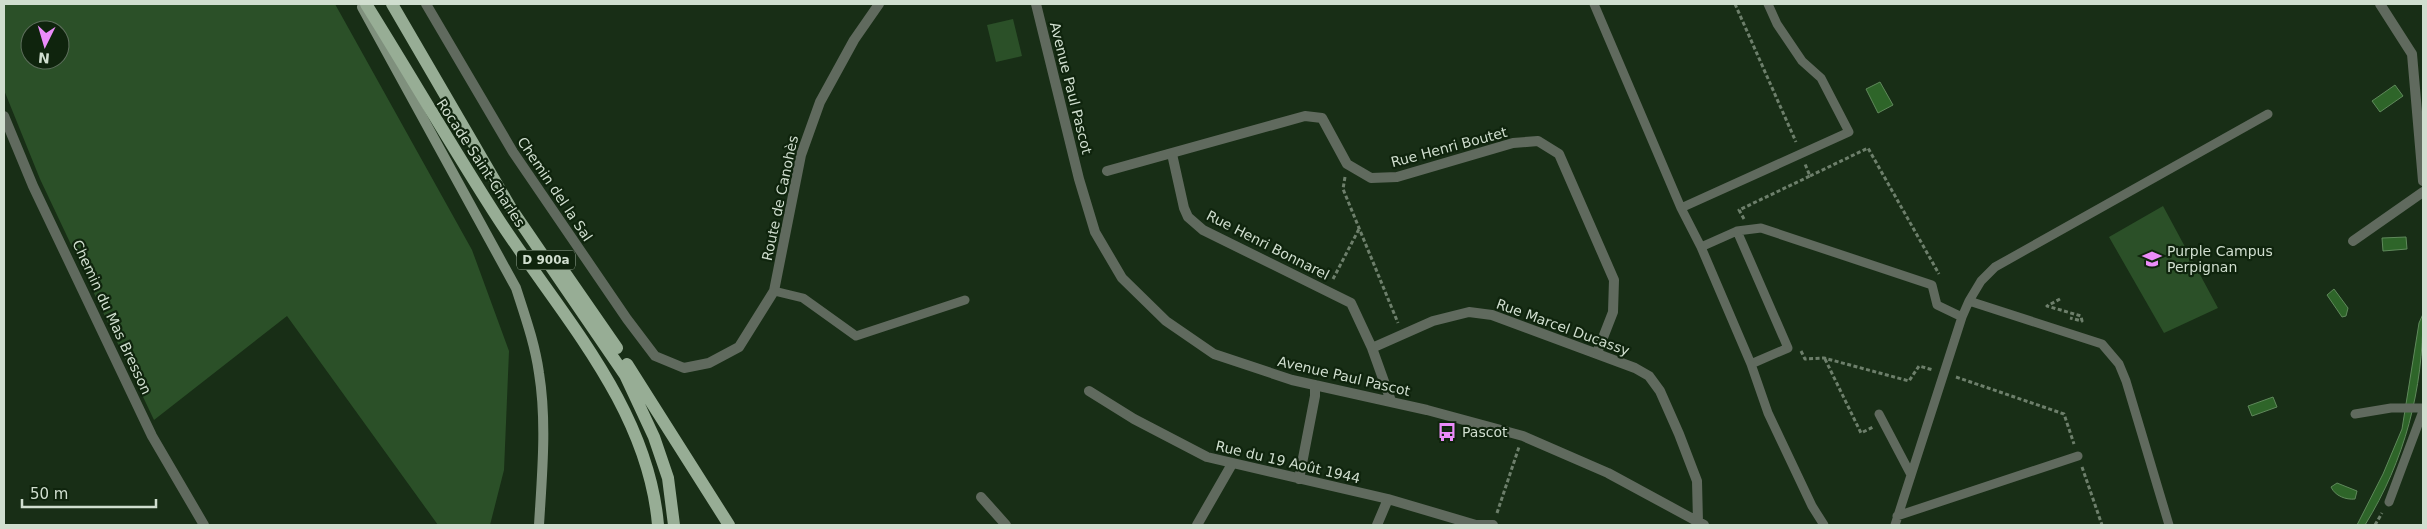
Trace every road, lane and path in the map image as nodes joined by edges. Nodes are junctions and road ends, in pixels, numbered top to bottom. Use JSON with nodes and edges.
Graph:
{"nodes":[{"id":1,"x":360,"y":4,"type":"edge"},
{"id":2,"x":366,"y":4,"type":"edge"},
{"id":3,"x":392,"y":4,"type":"edge"},
{"id":4,"x":426,"y":4,"type":"edge"},
{"id":5,"x":879,"y":4,"type":"edge"},
{"id":6,"x":1036,"y":4,"type":"edge"},
{"id":7,"x":1594,"y":4,"type":"edge"},
{"id":8,"x":1736,"y":4,"type":"edge"},
{"id":9,"x":1768,"y":4,"type":"edge"},
{"id":10,"x":2380,"y":4,"type":"edge"},
{"id":11,"x":437,"y":84,"type":"junction"},
{"id":12,"x":2268,"y":114,"type":"dead end"},
{"id":13,"x":4,"y":116,"type":"edge"},
{"id":14,"x":2422,"y":146,"type":"edge"},
{"id":15,"x":1172,"y":154,"type":"junction"},
{"id":16,"x":1801,"y":154,"type":"junction"},
{"id":17,"x":1347,"y":164,"type":"junction"},
{"id":18,"x":1107,"y":171,"type":"dead end"},
{"id":19,"x":1810,"y":176,"type":"junction"},
{"id":20,"x":2423,"y":180,"type":"edge"},
{"id":21,"x":2423,"y":192,"type":"edge"},
{"id":22,"x":1681,"y":208,"type":"junction"},
{"id":23,"x":1360,"y":229,"type":"junction"},
{"id":24,"x":1749,"y":230,"type":"junction"},
{"id":25,"x":1737,"y":231,"type":"junction"},
{"id":26,"x":2354,"y":241,"type":"dead end"},
{"id":27,"x":1701,"y":247,"type":"junction"},
{"id":28,"x":1939,"y":275,"type":"dead end"},
{"id":29,"x":774,"y":291,"type":"junction"},
{"id":30,"x":1326,"y":291,"type":"junction"},
{"id":31,"x":965,"y":300,"type":"dead end"},
{"id":32,"x":1969,"y":301,"type":"junction"},
{"id":33,"x":1962,"y":316,"type":"junction"},
{"id":34,"x":1403,"y":334,"type":"junction"},
{"id":35,"x":1798,"y":344,"type":"dead end"},
{"id":36,"x":1372,"y":348,"type":"junction"},
{"id":37,"x":1597,"y":353,"type":"junction"},
{"id":38,"x":1824,"y":358,"type":"junction"},
{"id":39,"x":1751,"y":364,"type":"junction"},
{"id":40,"x":684,"y":368,"type":"joint"},
{"id":41,"x":1945,"y":374,"type":"junction"},
{"id":42,"x":1315,"y":385,"type":"junction"},
{"id":43,"x":1089,"y":391,"type":"dead end"},
{"id":44,"x":1390,"y":401,"type":"junction"},
{"id":45,"x":2423,"y":410,"type":"edge"},
{"id":46,"x":1879,"y":414,"type":"dead end"},
{"id":47,"x":2355,"y":414,"type":"dead end"},
{"id":48,"x":1883,"y":423,"type":"junction"},
{"id":49,"x":1523,"y":436,"type":"junction"},
{"id":50,"x":2078,"y":456,"type":"junction"},
{"id":51,"x":1232,"y":464,"type":"junction"},
{"id":52,"x":1910,"y":473,"type":"junction"},
{"id":53,"x":1299,"y":479,"type":"junction"},
{"id":54,"x":981,"y":497,"type":"dead end"},
{"id":55,"x":1388,"y":499,"type":"junction"},
{"id":56,"x":2389,"y":502,"type":"dead end"},
{"id":57,"x":1895,"y":522,"type":"edge"},
{"id":58,"x":1699,"y":524,"type":"edge"},
{"id":59,"x":204,"y":525,"type":"edge"},
{"id":60,"x":539,"y":525,"type":"edge"},
{"id":61,"x":658,"y":525,"type":"edge"},
{"id":62,"x":674,"y":525,"type":"edge"},
{"id":63,"x":729,"y":525,"type":"edge"},
{"id":64,"x":1006,"y":525,"type":"edge"},
{"id":65,"x":1197,"y":525,"type":"edge"},
{"id":66,"x":1377,"y":525,"type":"edge"},
{"id":67,"x":1476,"y":525,"type":"edge"},
{"id":68,"x":1493,"y":525,"type":"edge"},
{"id":69,"x":1824,"y":525,"type":"edge"},
{"id":70,"x":2102,"y":525,"type":"edge"},
{"id":71,"x":2170,"y":525,"type":"edge"}],
"edges":[{"from":1,"to":60,"type":"main road"},
{"from":2,"to":61,"type":"main road","name":"Rocade Saint-Charles","number":"D 900a"},
{"from":3,"to":11,"type":"main road","name":"Rocade Saint-Charles","number":"D 900a"},
{"from":4,"to":40,"type":"street","name":"Chemin del la Sal"},
{"from":5,"to":29,"type":"street","name":"Route de Canohès"},
{"from":6,"to":42,"type":"street","name":"Avenue Paul Pascot"},
{"from":7,"to":22,"type":"lane"},
{"from":8,"to":16,"type":"path"},
{"from":9,"to":16,"type":"lane"},
{"from":10,"to":14,"type":"street"},
{"from":11,"to":62,"type":"main road","name":"Rocade Saint-Charles","number":"D 900a"},
{"from":11,"to":63,"type":"main road"},
{"from":12,"to":32,"type":"lane"},
{"from":13,"to":59,"type":"street","name":"Chemin du Mas Bresson"},
{"from":14,"to":20,"type":"street"},
{"from":15,"to":17,"type":"street"},
{"from":15,"to":18,"type":"street"},
{"from":15,"to":30,"type":"street","name":"Rue Henri Bonnarel"},
{"from":16,"to":19,"type":"path"},
{"from":16,"to":22,"type":"lane"},
{"from":17,"to":23,"type":"path"},
{"from":17,"to":37,"type":"street","name":"Rue Henri Boutet"},
{"from":19,"to":24,"type":"path"},
{"from":19,"to":28,"type":"path"},
{"from":21,"to":26,"type":"street"},
{"from":22,"to":27,"type":"lane"},
{"from":23,"to":30,"type":"path"},
{"from":23,"to":34,"type":"path"},
{"from":24,"to":25,"type":"lane"},
{"from":24,"to":33,"type":"lane"},
{"from":25,"to":27,"type":"lane"},
{"from":25,"to":39,"type":"lane"},
{"from":27,"to":39,"type":"lane"},
{"from":29,"to":31,"type":"lane"},
{"from":29,"to":40,"type":"street","name":"Route de Canohès"},
{"from":30,"to":36,"type":"street","name":"Rue Henri Bonnarel"},
{"from":32,"to":33,"type":"lane"},
{"from":32,"to":71,"type":"lane"},
{"from":33,"to":41,"type":"lane"},
{"from":34,"to":36,"type":"street","name":"Rue Marcel Ducassy"},
{"from":34,"to":37,"type":"street","name":"Rue Marcel Ducassy"},
{"from":35,"to":38,"type":"path"},
{"from":36,"to":44,"type":"street"},
{"from":37,"to":58,"type":"street","name":"Rue Marcel Ducassy"},
{"from":38,"to":41,"type":"path"},
{"from":38,"to":48,"type":"path"},
{"from":39,"to":69,"type":"lane"},
{"from":41,"to":50,"type":"path"},
{"from":41,"to":52,"type":"lane"},
{"from":42,"to":44,"type":"street","name":"Avenue Paul Pascot"},
{"from":42,"to":53,"type":"street"},
{"from":43,"to":51,"type":"street","name":"Rue du 19 Août 1944"},
{"from":44,"to":49,"type":"street","name":"Avenue Paul Pascot"},
{"from":45,"to":47,"type":"lane"},
{"from":45,"to":56,"type":"lane"},
{"from":46,"to":48,"type":"lane"},
{"from":48,"to":52,"type":"lane"},
{"from":49,"to":58,"type":"street","name":"Avenue Paul Pascot"},
{"from":49,"to":68,"type":"path"},
{"from":50,"to":57,"type":"lane"},
{"from":50,"to":70,"type":"path"},
{"from":51,"to":53,"type":"street","name":"Rue du 19 Août 1944"},
{"from":51,"to":65,"type":"street"},
{"from":52,"to":57,"type":"lane"},
{"from":53,"to":55,"type":"street","name":"Rue du 19 Août 1944"},
{"from":54,"to":64,"type":"street"},
{"from":55,"to":66,"type":"street"},
{"from":55,"to":67,"type":"street","name":"Rue du 19 Août 1944"},
{"from":67,"to":68,"type":"street","name":"Rue du 19 Août 1944"}]}
